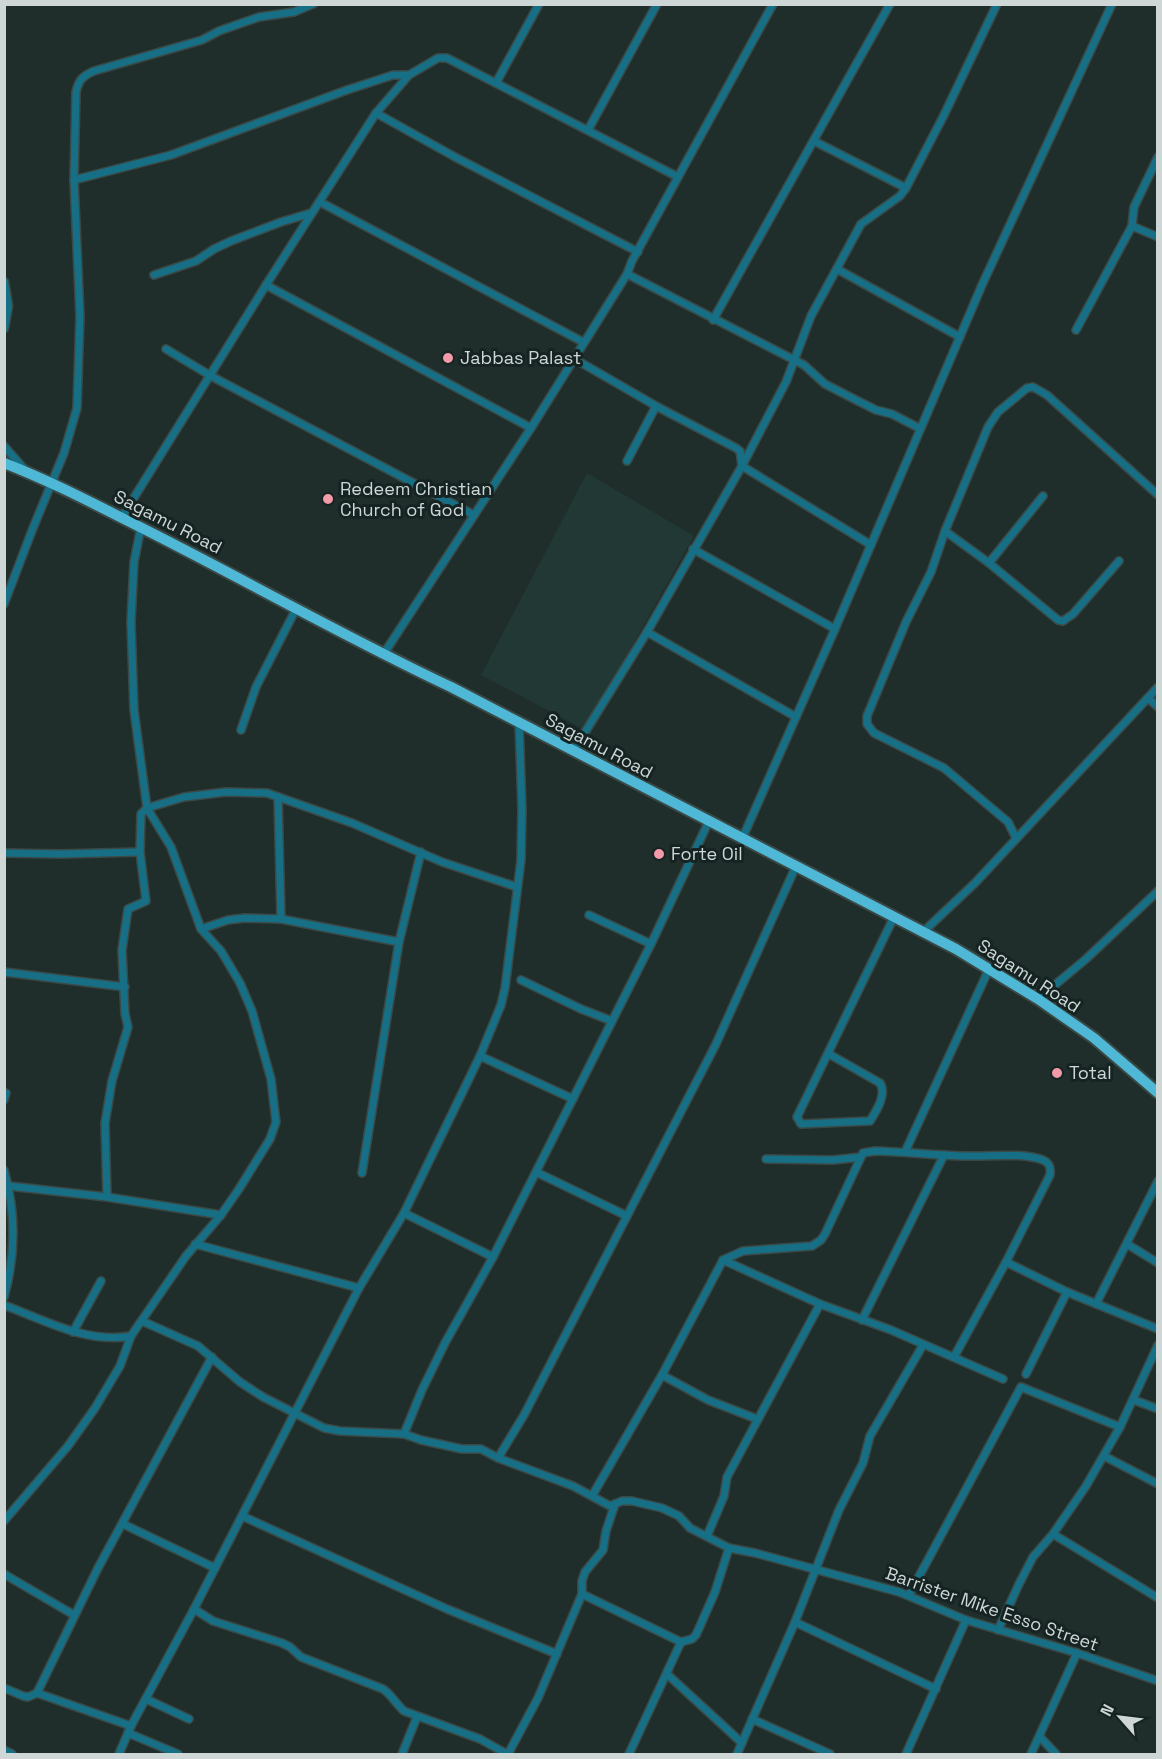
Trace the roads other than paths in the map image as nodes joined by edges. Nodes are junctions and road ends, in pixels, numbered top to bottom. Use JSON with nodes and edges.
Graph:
{"nodes":[{"id":1,"x":313,"y":4,"type":"edge"},
{"id":2,"x":539,"y":4,"type":"edge"},
{"id":3,"x":657,"y":4,"type":"edge"},
{"id":4,"x":773,"y":4,"type":"edge"},
{"id":5,"x":890,"y":4,"type":"edge"},
{"id":6,"x":998,"y":4,"type":"edge"},
{"id":7,"x":1112,"y":4,"type":"edge"},
{"id":8,"x":409,"y":75,"type":"junction"},
{"id":9,"x":496,"y":83,"type":"junction"},
{"id":10,"x":376,"y":113,"type":"junction"},
{"id":11,"x":588,"y":130,"type":"junction"},
{"id":12,"x":814,"y":141,"type":"junction"},
{"id":13,"x":1158,"y":157,"type":"edge"},
{"id":14,"x":678,"y":177,"type":"junction"},
{"id":15,"x":74,"y":180,"type":"junction"},
{"id":16,"x":906,"y":188,"type":"junction"},
{"id":17,"x":320,"y":202,"type":"junction"},
{"id":18,"x":311,"y":213,"type":"junction"},
{"id":19,"x":1132,"y":226,"type":"junction"},
{"id":20,"x":1158,"y":237,"type":"edge"},
{"id":21,"x":638,"y":252,"type":"junction"},
{"id":22,"x":837,"y":270,"type":"junction"},
{"id":23,"x":627,"y":274,"type":"junction"},
{"id":24,"x":154,"y":275,"type":"dead end"},
{"id":25,"x":4,"y":282,"type":"edge"},
{"id":26,"x":266,"y":285,"type":"junction"},
{"id":27,"x":713,"y":320,"type":"junction"},
{"id":28,"x":4,"y":328,"type":"edge"},
{"id":29,"x":1076,"y":330,"type":"dead end"},
{"id":30,"x":960,"y":337,"type":"junction"},
{"id":31,"x":583,"y":342,"type":"junction"},
{"id":32,"x":166,"y":349,"type":"dead end"},
{"id":33,"x":573,"y":358,"type":"junction"},
{"id":34,"x":793,"y":360,"type":"junction"},
{"id":35,"x":211,"y":376,"type":"junction"},
{"id":36,"x":656,"y":406,"type":"junction"},
{"id":37,"x":531,"y":428,"type":"junction"},
{"id":38,"x":919,"y":428,"type":"junction"},
{"id":39,"x":4,"y":446,"type":"edge"},
{"id":40,"x":627,"y":461,"type":"dead end"},
{"id":41,"x":4,"y":463,"type":"edge"},
{"id":42,"x":742,"y":466,"type":"junction"},
{"id":43,"x":27,"y":472,"type":"junction"},
{"id":44,"x":51,"y":482,"type":"junction"},
{"id":45,"x":1158,"y":495,"type":"edge"},
{"id":46,"x":1043,"y":496,"type":"dead end"},
{"id":47,"x":474,"y":515,"type":"junction"},
{"id":48,"x":122,"y":517,"type":"junction"},
{"id":49,"x":141,"y":527,"type":"junction"},
{"id":50,"x":945,"y":531,"type":"junction"},
{"id":51,"x":871,"y":545,"type":"junction"},
{"id":52,"x":693,"y":549,"type":"junction"},
{"id":53,"x":1119,"y":561,"type":"dead end"},
{"id":54,"x":989,"y":563,"type":"junction"},
{"id":55,"x":4,"y":604,"type":"edge"},
{"id":56,"x":296,"y":609,"type":"junction"},
{"id":57,"x":835,"y":628,"type":"junction"},
{"id":58,"x":647,"y":632,"type":"junction"},
{"id":59,"x":383,"y":655,"type":"junction"},
{"id":60,"x":1158,"y":687,"type":"edge"},
{"id":61,"x":1148,"y":698,"type":"junction"},
{"id":62,"x":1158,"y":707,"type":"edge"},
{"id":63,"x":796,"y":717,"type":"junction"},
{"id":64,"x":519,"y":722,"type":"junction"},
{"id":65,"x":241,"y":730,"type":"dead end"},
{"id":66,"x":574,"y":750,"type":"junction"},
{"id":67,"x":278,"y":797,"type":"junction"},
{"id":68,"x":147,"y":808,"type":"junction"},
{"id":69,"x":709,"y":821,"type":"junction"},
{"id":70,"x":1008,"y":822,"type":"junction"},
{"id":71,"x":1028,"y":826,"type":"junction"},
{"id":72,"x":1016,"y":838,"type":"junction"},
{"id":73,"x":742,"y":839,"type":"junction"},
{"id":74,"x":140,"y":852,"type":"junction"},
{"id":75,"x":421,"y":852,"type":"junction"},
{"id":76,"x":4,"y":853,"type":"edge"},
{"id":77,"x":796,"y":867,"type":"junction"},
{"id":78,"x":517,"y":887,"type":"junction"},
{"id":79,"x":1158,"y":891,"type":"edge"},
{"id":80,"x":589,"y":915,"type":"dead end"},
{"id":81,"x":894,"y":917,"type":"junction"},
{"id":82,"x":281,"y":919,"type":"junction"},
{"id":83,"x":201,"y":929,"type":"junction"},
{"id":84,"x":923,"y":932,"type":"junction"},
{"id":85,"x":399,"y":942,"type":"junction"},
{"id":86,"x":651,"y":944,"type":"junction"},
{"id":87,"x":989,"y":969,"type":"junction"},
{"id":88,"x":4,"y":972,"type":"edge"},
{"id":89,"x":521,"y":980,"type":"dead end"},
{"id":90,"x":125,"y":987,"type":"junction"},
{"id":91,"x":1038,"y":999,"type":"junction"},
{"id":92,"x":612,"y":1021,"type":"junction"},
{"id":93,"x":829,"y":1054,"type":"junction"},
{"id":94,"x":480,"y":1056,"type":"junction"},
{"id":95,"x":1158,"y":1093,"type":"edge"},
{"id":96,"x":573,"y":1099,"type":"junction"},
{"id":97,"x":905,"y":1152,"type":"junction"},
{"id":98,"x":944,"y":1155,"type":"junction"},
{"id":99,"x":861,"y":1157,"type":"junction"},
{"id":100,"x":766,"y":1159,"type":"dead end"},
{"id":101,"x":4,"y":1170,"type":"edge"},
{"id":102,"x":536,"y":1172,"type":"junction"},
{"id":103,"x":362,"y":1173,"type":"dead end"},
{"id":104,"x":1158,"y":1181,"type":"edge"},
{"id":105,"x":9,"y":1186,"type":"junction"},
{"id":106,"x":106,"y":1197,"type":"junction"},
{"id":107,"x":404,"y":1213,"type":"junction"},
{"id":108,"x":221,"y":1215,"type":"junction"},
{"id":109,"x":627,"y":1216,"type":"junction"},
{"id":110,"x":195,"y":1244,"type":"junction"},
{"id":111,"x":1127,"y":1244,"type":"junction"},
{"id":112,"x":492,"y":1257,"type":"junction"},
{"id":113,"x":723,"y":1260,"type":"junction"},
{"id":114,"x":1006,"y":1262,"type":"junction"},
{"id":115,"x":1157,"y":1262,"type":"edge"},
{"id":116,"x":101,"y":1281,"type":"dead end"},
{"id":117,"x":359,"y":1288,"type":"junction"},
{"id":118,"x":1067,"y":1292,"type":"junction"},
{"id":119,"x":4,"y":1297,"type":"edge"},
{"id":120,"x":820,"y":1304,"type":"junction"},
{"id":121,"x":1096,"y":1304,"type":"junction"},
{"id":122,"x":4,"y":1305,"type":"edge"},
{"id":123,"x":862,"y":1320,"type":"junction"},
{"id":124,"x":142,"y":1321,"type":"junction"},
{"id":125,"x":1158,"y":1329,"type":"edge"},
{"id":126,"x":73,"y":1332,"type":"junction"},
{"id":127,"x":131,"y":1336,"type":"junction"},
{"id":128,"x":923,"y":1345,"type":"junction"},
{"id":129,"x":1158,"y":1345,"type":"edge"},
{"id":130,"x":212,"y":1357,"type":"junction"},
{"id":131,"x":954,"y":1357,"type":"junction"},
{"id":132,"x":1026,"y":1374,"type":"dead end"},
{"id":133,"x":662,"y":1375,"type":"junction"},
{"id":134,"x":1004,"y":1378,"type":"dead end"},
{"id":135,"x":1134,"y":1400,"type":"junction"},
{"id":136,"x":1158,"y":1409,"type":"edge"},
{"id":137,"x":294,"y":1413,"type":"junction"},
{"id":138,"x":757,"y":1419,"type":"junction"},
{"id":139,"x":1120,"y":1427,"type":"junction"},
{"id":140,"x":404,"y":1434,"type":"junction"},
{"id":141,"x":1104,"y":1456,"type":"junction"},
{"id":142,"x":498,"y":1458,"type":"junction"},
{"id":143,"x":1158,"y":1484,"type":"edge"},
{"id":144,"x":592,"y":1496,"type":"junction"},
{"id":145,"x":616,"y":1503,"type":"junction"},
{"id":146,"x":242,"y":1516,"type":"junction"},
{"id":147,"x":4,"y":1521,"type":"edge"},
{"id":148,"x":123,"y":1524,"type":"junction"},
{"id":149,"x":1053,"y":1534,"type":"junction"},
{"id":150,"x":707,"y":1536,"type":"junction"},
{"id":151,"x":729,"y":1548,"type":"junction"},
{"id":152,"x":215,"y":1569,"type":"junction"},
{"id":153,"x":814,"y":1570,"type":"junction"},
{"id":154,"x":4,"y":1574,"type":"edge"},
{"id":155,"x":582,"y":1594,"type":"junction"},
{"id":156,"x":909,"y":1595,"type":"junction"},
{"id":157,"x":1158,"y":1598,"type":"edge"},
{"id":158,"x":194,"y":1609,"type":"junction"},
{"id":159,"x":74,"y":1615,"type":"junction"},
{"id":160,"x":966,"y":1620,"type":"junction"},
{"id":161,"x":795,"y":1622,"type":"junction"},
{"id":162,"x":998,"y":1630,"type":"junction"},
{"id":163,"x":681,"y":1642,"type":"junction"},
{"id":164,"x":1077,"y":1653,"type":"junction"},
{"id":165,"x":557,"y":1654,"type":"junction"},
{"id":166,"x":667,"y":1674,"type":"junction"},
{"id":167,"x":1158,"y":1682,"type":"edge"},
{"id":168,"x":4,"y":1688,"type":"edge"},
{"id":169,"x":936,"y":1689,"type":"junction"},
{"id":170,"x":37,"y":1693,"type":"junction"},
{"id":171,"x":146,"y":1699,"type":"junction"},
{"id":172,"x":417,"y":1717,"type":"junction"},
{"id":173,"x":189,"y":1719,"type":"dead end"},
{"id":174,"x":752,"y":1719,"type":"junction"},
{"id":175,"x":130,"y":1730,"type":"junction"},
{"id":176,"x":1040,"y":1737,"type":"junction"},
{"id":177,"x":742,"y":1743,"type":"junction"},
{"id":178,"x":4,"y":1750,"type":"edge"},
{"id":179,"x":12,"y":1755,"type":"edge"},
{"id":180,"x":118,"y":1755,"type":"edge"},
{"id":181,"x":178,"y":1755,"type":"edge"},
{"id":182,"x":402,"y":1755,"type":"edge"},
{"id":183,"x":508,"y":1755,"type":"edge"},
{"id":184,"x":628,"y":1755,"type":"edge"},
{"id":185,"x":737,"y":1755,"type":"edge"},
{"id":186,"x":830,"y":1755,"type":"edge"},
{"id":187,"x":906,"y":1755,"type":"edge"},
{"id":188,"x":1031,"y":1755,"type":"edge"},
{"id":189,"x":1056,"y":1755,"type":"edge"}],
"edges":[{"from":1,"to":15,"type":"street"},
{"from":2,"to":9,"type":"street"},
{"from":3,"to":11,"type":"street"},
{"from":4,"to":14,"type":"street"},
{"from":5,"to":12,"type":"street"},
{"from":6,"to":16,"type":"street"},
{"from":7,"to":30,"type":"street"},
{"from":8,"to":9,"type":"street"},
{"from":8,"to":10,"type":"street"},
{"from":8,"to":15,"type":"street"},
{"from":9,"to":11,"type":"street"},
{"from":10,"to":17,"type":"street"},
{"from":10,"to":21,"type":"street"},
{"from":11,"to":14,"type":"street"},
{"from":12,"to":16,"type":"street"},
{"from":12,"to":27,"type":"street"},
{"from":13,"to":19,"type":"street"},
{"from":14,"to":21,"type":"street"},
{"from":15,"to":44,"type":"street"},
{"from":16,"to":22,"type":"street"},
{"from":17,"to":18,"type":"street"},
{"from":17,"to":31,"type":"street"},
{"from":18,"to":24,"type":"street"},
{"from":18,"to":26,"type":"street"},
{"from":19,"to":20,"type":"street"},
{"from":19,"to":29,"type":"street"},
{"from":21,"to":23,"type":"street"},
{"from":22,"to":30,"type":"street"},
{"from":22,"to":34,"type":"street"},
{"from":23,"to":27,"type":"street"},
{"from":23,"to":31,"type":"street"},
{"from":25,"to":28,"type":"street"},
{"from":26,"to":35,"type":"street"},
{"from":26,"to":37,"type":"street"},
{"from":27,"to":34,"type":"street"},
{"from":30,"to":38,"type":"street"},
{"from":31,"to":33,"type":"street"},
{"from":32,"to":35,"type":"street"},
{"from":33,"to":36,"type":"street"},
{"from":33,"to":37,"type":"street"},
{"from":34,"to":38,"type":"street"},
{"from":34,"to":42,"type":"street"},
{"from":35,"to":47,"type":"street"},
{"from":35,"to":48,"type":"street"},
{"from":36,"to":40,"type":"street"},
{"from":36,"to":42,"type":"street"},
{"from":37,"to":47,"type":"street"},
{"from":38,"to":51,"type":"street"},
{"from":39,"to":43,"type":"street"},
{"from":41,"to":43,"type":"highway","name":"Sagamu Road"},
{"from":42,"to":51,"type":"street"},
{"from":42,"to":52,"type":"street"},
{"from":43,"to":44,"type":"highway","name":"Sagamu Road"},
{"from":44,"to":48,"type":"highway","name":"Sagamu Road"},
{"from":44,"to":55,"type":"street"},
{"from":45,"to":50,"type":"street"},
{"from":46,"to":54,"type":"street"},
{"from":47,"to":59,"type":"street"},
{"from":48,"to":49,"type":"highway","name":"Sagamu Road"},
{"from":49,"to":56,"type":"highway","name":"Sagamu Road"},
{"from":49,"to":68,"type":"street"},
{"from":50,"to":54,"type":"street"},
{"from":50,"to":70,"type":"street"},
{"from":51,"to":57,"type":"street"},
{"from":52,"to":57,"type":"street"},
{"from":52,"to":58,"type":"street"},
{"from":53,"to":54,"type":"street"},
{"from":56,"to":59,"type":"highway","name":"Sagamu Road"},
{"from":56,"to":65,"type":"street"},
{"from":57,"to":63,"type":"street"},
{"from":58,"to":63,"type":"street"},
{"from":58,"to":66,"type":"street"},
{"from":59,"to":64,"type":"highway","name":"Sagamu Road"},
{"from":60,"to":61,"type":"street"},
{"from":61,"to":62,"type":"street"},
{"from":61,"to":71,"type":"street"},
{"from":63,"to":73,"type":"street"},
{"from":64,"to":66,"type":"highway","name":"Sagamu Road"},
{"from":64,"to":78,"type":"street"},
{"from":66,"to":69,"type":"highway","name":"Sagamu Road"},
{"from":67,"to":68,"type":"street"},
{"from":67,"to":75,"type":"street"},
{"from":67,"to":82,"type":"street"},
{"from":68,"to":74,"type":"street"},
{"from":68,"to":83,"type":"street"},
{"from":69,"to":73,"type":"highway","name":"Sagamu Road"},
{"from":69,"to":86,"type":"street"},
{"from":70,"to":71,"type":"street"},
{"from":70,"to":72,"type":"street"},
{"from":71,"to":72,"type":"street"},
{"from":72,"to":84,"type":"street"},
{"from":73,"to":77,"type":"highway","name":"Sagamu Road"},
{"from":74,"to":76,"type":"street"},
{"from":74,"to":90,"type":"street"},
{"from":75,"to":78,"type":"street"},
{"from":75,"to":85,"type":"street"},
{"from":77,"to":81,"type":"highway","name":"Sagamu Road"},
{"from":77,"to":109,"type":"street"},
{"from":78,"to":94,"type":"street"},
{"from":79,"to":91,"type":"street"},
{"from":80,"to":86,"type":"street"},
{"from":81,"to":84,"type":"highway","name":"Sagamu Road"},
{"from":81,"to":93,"type":"street"},
{"from":82,"to":83,"type":"street"},
{"from":82,"to":85,"type":"street"},
{"from":83,"to":108,"type":"street"},
{"from":84,"to":87,"type":"highway","name":"Sagamu Road"},
{"from":85,"to":103,"type":"street"},
{"from":86,"to":92,"type":"street"},
{"from":87,"to":91,"type":"highway","name":"Sagamu Road"},
{"from":87,"to":97,"type":"street"},
{"from":88,"to":90,"type":"street"},
{"from":89,"to":92,"type":"street"},
{"from":90,"to":106,"type":"street"},
{"from":91,"to":95,"type":"highway","name":"Sagamu Road"},
{"from":92,"to":96,"type":"street"},
{"from":93,"to":93,"type":"street"},
{"from":94,"to":96,"type":"street"},
{"from":94,"to":107,"type":"street"},
{"from":96,"to":102,"type":"street"},
{"from":97,"to":98,"type":"street"},
{"from":97,"to":99,"type":"street"},
{"from":98,"to":114,"type":"street"},
{"from":98,"to":123,"type":"street"},
{"from":99,"to":100,"type":"street"},
{"from":99,"to":113,"type":"street"},
{"from":101,"to":105,"type":"street"},
{"from":102,"to":109,"type":"street"},
{"from":102,"to":112,"type":"street"},
{"from":104,"to":111,"type":"street"},
{"from":105,"to":106,"type":"street"},
{"from":105,"to":119,"type":"street"},
{"from":106,"to":108,"type":"street"},
{"from":107,"to":112,"type":"street"},
{"from":107,"to":117,"type":"street"},
{"from":108,"to":110,"type":"street"},
{"from":109,"to":142,"type":"street"},
{"from":110,"to":117,"type":"street"},
{"from":110,"to":124,"type":"street"},
{"from":111,"to":115,"type":"street"},
{"from":111,"to":121,"type":"street"},
{"from":112,"to":140,"type":"street"},
{"from":113,"to":120,"type":"street"},
{"from":113,"to":133,"type":"street"},
{"from":114,"to":118,"type":"street"},
{"from":114,"to":131,"type":"street"},
{"from":116,"to":126,"type":"street"},
{"from":117,"to":137,"type":"street"},
{"from":118,"to":121,"type":"street"},
{"from":118,"to":132,"type":"street"},
{"from":120,"to":123,"type":"street"},
{"from":120,"to":138,"type":"street"},
{"from":121,"to":125,"type":"street"},
{"from":122,"to":126,"type":"street"},
{"from":123,"to":128,"type":"street"},
{"from":124,"to":127,"type":"street"},
{"from":124,"to":130,"type":"street"},
{"from":126,"to":127,"type":"street"},
{"from":127,"to":147,"type":"street"},
{"from":128,"to":131,"type":"street"},
{"from":128,"to":153,"type":"street"},
{"from":129,"to":135,"type":"street"},
{"from":130,"to":137,"type":"street"},
{"from":130,"to":148,"type":"street"},
{"from":131,"to":134,"type":"street"},
{"from":133,"to":138,"type":"street"},
{"from":133,"to":144,"type":"street"},
{"from":135,"to":136,"type":"street"},
{"from":135,"to":139,"type":"street"},
{"from":137,"to":140,"type":"street"},
{"from":137,"to":146,"type":"street"},
{"from":138,"to":150,"type":"street"},
{"from":139,"to":141,"type":"street"},
{"from":139,"to":156,"type":"street"},
{"from":140,"to":142,"type":"street"},
{"from":141,"to":143,"type":"street"},
{"from":141,"to":149,"type":"street"},
{"from":142,"to":144,"type":"street"},
{"from":144,"to":145,"type":"street","name":"Barrister Mike Esso Street"},
{"from":145,"to":150,"type":"street","name":"Barrister Mike Esso Street"},
{"from":145,"to":155,"type":"street"},
{"from":146,"to":152,"type":"street"},
{"from":146,"to":165,"type":"street"},
{"from":148,"to":152,"type":"street"},
{"from":148,"to":159,"type":"street"},
{"from":149,"to":157,"type":"street"},
{"from":149,"to":162,"type":"street"},
{"from":150,"to":151,"type":"street","name":"Barrister Mike Esso Street"},
{"from":151,"to":153,"type":"street","name":"Barrister Mike Esso Street"},
{"from":151,"to":163,"type":"street"},
{"from":152,"to":158,"type":"street"},
{"from":153,"to":156,"type":"street","name":"Barrister Mike Esso Street"},
{"from":153,"to":161,"type":"street"},
{"from":154,"to":159,"type":"street"},
{"from":155,"to":163,"type":"street"},
{"from":155,"to":165,"type":"street"},
{"from":156,"to":160,"type":"street","name":"Barrister Mike Esso Street"},
{"from":158,"to":171,"type":"street"},
{"from":158,"to":172,"type":"street"},
{"from":159,"to":170,"type":"street"},
{"from":160,"to":162,"type":"street","name":"Barrister Mike Esso Street"},
{"from":160,"to":169,"type":"street"},
{"from":161,"to":169,"type":"street"},
{"from":161,"to":174,"type":"street"},
{"from":162,"to":164,"type":"street","name":"Barrister Mike Esso Street"},
{"from":163,"to":166,"type":"street"},
{"from":164,"to":167,"type":"street","name":"Barrister Mike Esso Street"},
{"from":164,"to":176,"type":"street"},
{"from":165,"to":183,"type":"street"},
{"from":166,"to":177,"type":"street"},
{"from":166,"to":184,"type":"street"},
{"from":168,"to":170,"type":"street"},
{"from":169,"to":187,"type":"street"},
{"from":170,"to":175,"type":"street"},
{"from":171,"to":173,"type":"street"},
{"from":171,"to":175,"type":"street"},
{"from":172,"to":182,"type":"street"},
{"from":172,"to":183,"type":"street"},
{"from":174,"to":177,"type":"street"},
{"from":174,"to":186,"type":"street"},
{"from":175,"to":180,"type":"street"},
{"from":175,"to":181,"type":"street"},
{"from":176,"to":188,"type":"street"},
{"from":176,"to":189,"type":"street"},
{"from":177,"to":185,"type":"street"},
{"from":178,"to":179,"type":"street"}]}
